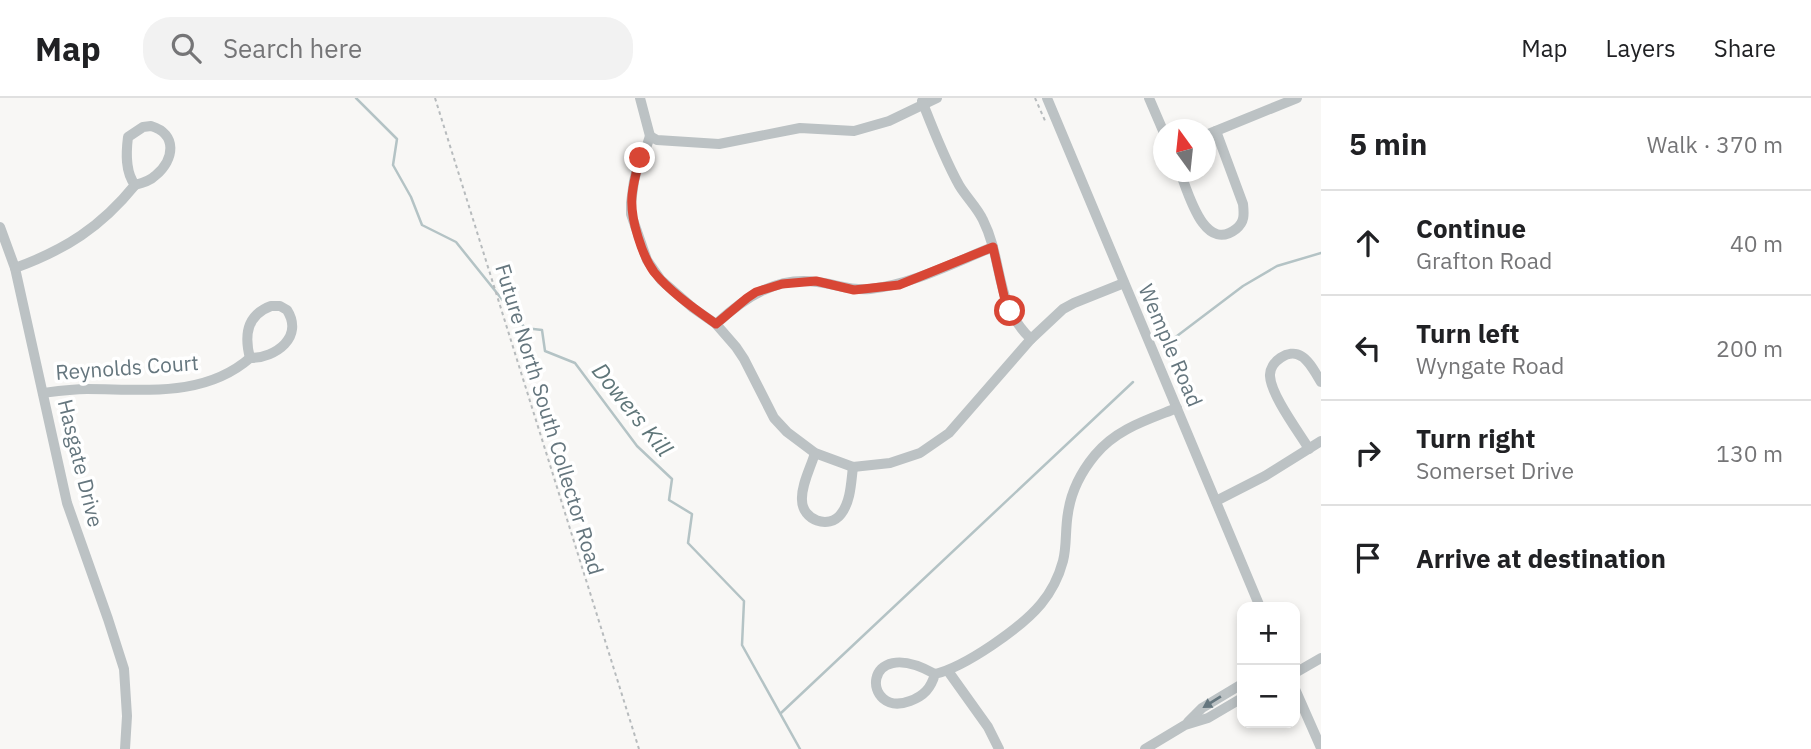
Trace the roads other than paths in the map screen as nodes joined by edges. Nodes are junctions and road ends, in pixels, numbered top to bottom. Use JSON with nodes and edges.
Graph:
{"nodes":[{"id":1,"x":640,"y":98,"type":"edge"},
{"id":2,"x":937,"y":98,"type":"edge"},
{"id":3,"x":1047,"y":98,"type":"edge"},
{"id":4,"x":1149,"y":98,"type":"edge"},
{"id":5,"x":1297,"y":98,"type":"edge"},
{"id":6,"x":922,"y":101,"type":"edge"},
{"id":7,"x":1158,"y":119,"type":"edge"},
{"id":8,"x":1216,"y":131,"type":"edge"},
{"id":9,"x":650,"y":136,"type":"junction"},
{"id":10,"x":1216,"y":144,"type":"edge"},
{"id":11,"x":1184,"y":182,"type":"edge"},
{"id":12,"x":135,"y":185,"type":"junction"},
{"id":13,"x":0,"y":227,"type":"edge"},
{"id":14,"x":993,"y":247,"type":"junction"},
{"id":15,"x":15,"y":268,"type":"junction"},
{"id":16,"x":1124,"y":283,"type":"junction"},
{"id":17,"x":716,"y":324,"type":"junction"},
{"id":18,"x":1031,"y":339,"type":"junction"},
{"id":19,"x":250,"y":358,"type":"junction"},
{"id":20,"x":1321,"y":382,"type":"edge"},
{"id":21,"x":43,"y":393,"type":"junction"},
{"id":22,"x":1177,"y":408,"type":"junction"},
{"id":23,"x":1321,"y":441,"type":"edge"},
{"id":24,"x":1309,"y":449,"type":"junction"},
{"id":25,"x":816,"y":453,"type":"junction"},
{"id":26,"x":853,"y":467,"type":"junction"},
{"id":27,"x":1216,"y":501,"type":"junction"},
{"id":28,"x":1258,"y":602,"type":"edge"},
{"id":29,"x":1321,"y":658,"type":"edge"},
{"id":30,"x":1300,"y":670,"type":"edge"},
{"id":31,"x":948,"y":671,"type":"junction"},
{"id":32,"x":935,"y":674,"type":"junction"},
{"id":33,"x":1237,"y":687,"type":"edge"},
{"id":34,"x":1300,"y":700,"type":"edge"},
{"id":35,"x":1237,"y":701,"type":"edge"},
{"id":36,"x":1185,"y":725,"type":"junction"},
{"id":37,"x":1321,"y":748,"type":"edge"},
{"id":38,"x":125,"y":749,"type":"edge"},
{"id":39,"x":999,"y":749,"type":"edge"},
{"id":40,"x":1145,"y":749,"type":"edge"}],
"edges":[{"from":1,"to":9,"type":"street"},
{"from":2,"to":6,"type":"street"},
{"from":3,"to":16,"type":"street","name":"Wemple Road"},
{"from":4,"to":7,"type":"street"},
{"from":5,"to":8,"type":"street"},
{"from":6,"to":9,"type":"street"},
{"from":6,"to":14,"type":"street"},
{"from":9,"to":17,"type":"street"},
{"from":10,"to":11,"type":"street"},
{"from":12,"to":12,"type":"street"},
{"from":12,"to":15,"type":"street"},
{"from":13,"to":15,"type":"street","name":"Hasgate Drive"},
{"from":14,"to":17,"type":"street"},
{"from":14,"to":18,"type":"street"},
{"from":15,"to":21,"type":"street","name":"Hasgate Drive"},
{"from":16,"to":18,"type":"street"},
{"from":16,"to":22,"type":"street","name":"Wemple Road"},
{"from":17,"to":25,"type":"street"},
{"from":18,"to":26,"type":"street"},
{"from":19,"to":19,"type":"street","name":"Reynolds Court"},
{"from":19,"to":21,"type":"street","name":"Reynolds Court"},
{"from":20,"to":24,"type":"street"},
{"from":21,"to":38,"type":"street","name":"Hasgate Drive"},
{"from":22,"to":27,"type":"street","name":"Wemple Road"},
{"from":22,"to":31,"type":"street"},
{"from":23,"to":24,"type":"street"},
{"from":24,"to":27,"type":"street"},
{"from":25,"to":26,"type":"street"},
{"from":25,"to":26,"type":"street"},
{"from":27,"to":28,"type":"street","name":"Wemple Road"},
{"from":29,"to":30,"type":"street"},
{"from":31,"to":32,"type":"street"},
{"from":31,"to":39,"type":"street"},
{"from":32,"to":32,"type":"street"},
{"from":33,"to":36,"type":"street","one_way":true},
{"from":34,"to":37,"type":"street"},
{"from":35,"to":36,"type":"street"},
{"from":36,"to":40,"type":"street"}]}
